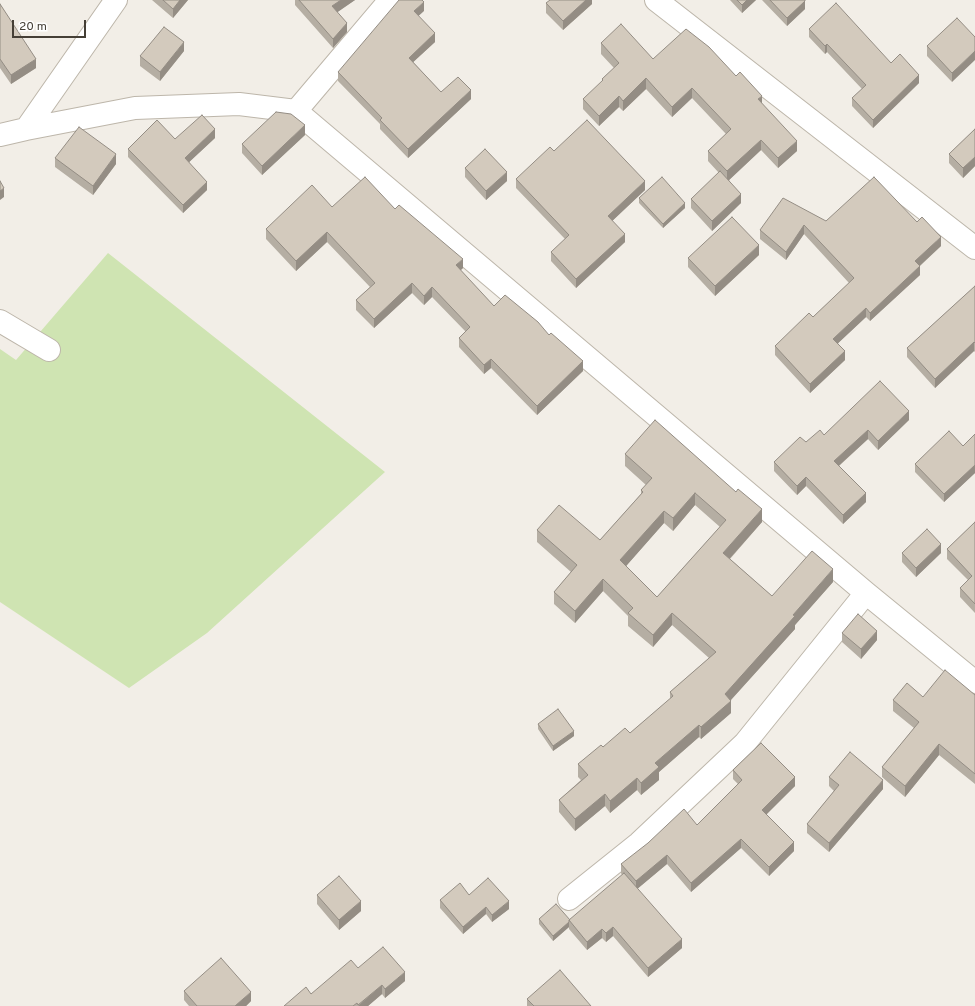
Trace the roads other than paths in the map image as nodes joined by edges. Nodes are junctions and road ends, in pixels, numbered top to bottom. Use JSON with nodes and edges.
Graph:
{"nodes":[{"id":1,"x":116,"y":0,"type":"edge"},
{"id":2,"x":390,"y":0,"type":"edge"},
{"id":3,"x":656,"y":0,"type":"edge"},
{"id":4,"x":296,"y":111,"type":"junction"},
{"id":5,"x":26,"y":129,"type":"junction"},
{"id":6,"x":0,"y":135,"type":"edge"},
{"id":7,"x":975,"y":248,"type":"edge"},
{"id":8,"x":0,"y":321,"type":"edge"},
{"id":9,"x":49,"y":350,"type":"dead end"},
{"id":10,"x":866,"y":593,"type":"junction"},
{"id":11,"x":975,"y":682,"type":"edge"},
{"id":12,"x":569,"y":899,"type":"dead end"}],
"edges":[{"from":1,"to":5,"type":"street"},
{"from":2,"to":4,"type":"street"},
{"from":3,"to":7,"type":"street"},
{"from":4,"to":5,"type":"street"},
{"from":4,"to":10,"type":"street"},
{"from":5,"to":6,"type":"street"},
{"from":8,"to":9,"type":"street"},
{"from":10,"to":11,"type":"street"},
{"from":10,"to":12,"type":"street"}]}
